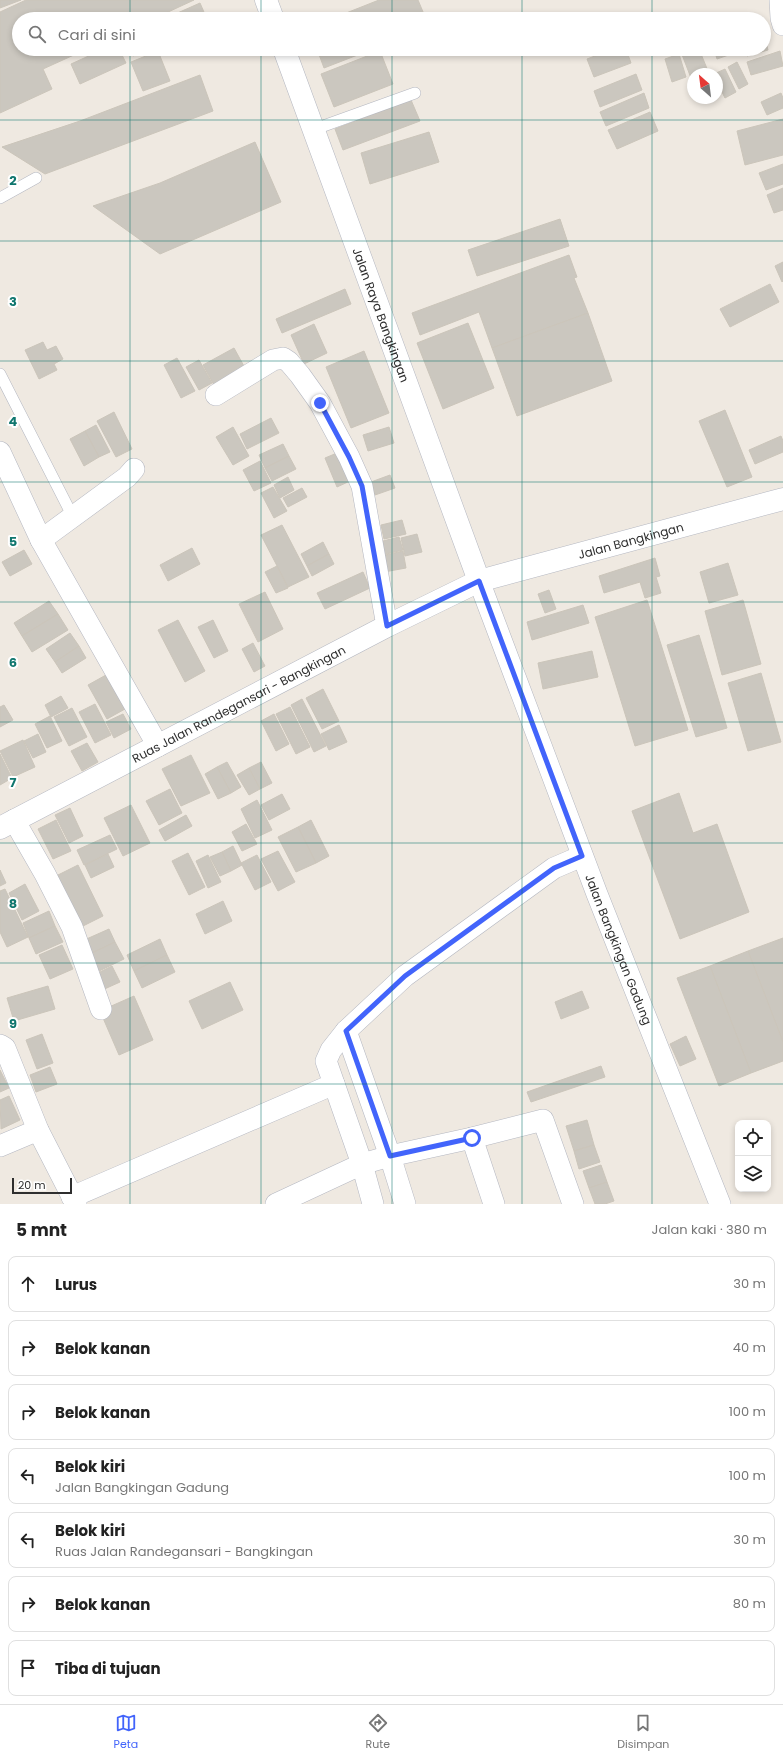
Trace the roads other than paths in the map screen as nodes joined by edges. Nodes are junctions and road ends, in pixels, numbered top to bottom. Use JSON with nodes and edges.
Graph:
{"nodes":[{"id":1,"x":266,"y":0,"type":"edge"},
{"id":2,"x":780,"y":0,"type":"edge"},
{"id":3,"x":270,"y":12,"type":"edge"},
{"id":4,"x":783,"y":25,"type":"edge"},
{"id":5,"x":287,"y":56,"type":"edge"},
{"id":6,"x":415,"y":93,"type":"dead end"},
{"id":7,"x":315,"y":129,"type":"junction"},
{"id":8,"x":36,"y":178,"type":"dead end"},
{"id":9,"x":0,"y":198,"type":"edge"},
{"id":10,"x":0,"y":374,"type":"edge"},
{"id":11,"x":216,"y":395,"type":"dead end"},
{"id":12,"x":0,"y":452,"type":"edge"},
{"id":13,"x":134,"y":469,"type":"dead end"},
{"id":14,"x":783,"y":499,"type":"edge"},
{"id":15,"x":73,"y":517,"type":"junction"},
{"id":16,"x":41,"y":540,"type":"junction"},
{"id":17,"x":479,"y":581,"type":"junction"},
{"id":18,"x":387,"y":626,"type":"junction"},
{"id":19,"x":158,"y":746,"type":"junction"},
{"id":20,"x":7,"y":824,"type":"edge"},
{"id":21,"x":582,"y":856,"type":"junction"},
{"id":22,"x":101,"y":1010,"type":"dead end"},
{"id":23,"x":346,"y":1031,"type":"junction"},
{"id":24,"x":0,"y":1045,"type":"edge"},
{"id":25,"x":334,"y":1084,"type":"junction"},
{"id":26,"x":38,"y":1130,"type":"junction"},
{"id":27,"x":472,"y":1138,"type":"junction"},
{"id":28,"x":0,"y":1146,"type":"edge"},
{"id":29,"x":390,"y":1156,"type":"junction"},
{"id":30,"x":362,"y":1164,"type":"junction"},
{"id":31,"x":74,"y":1200,"type":"edge"},
{"id":32,"x":276,"y":1204,"type":"edge"},
{"id":33,"x":373,"y":1204,"type":"edge"},
{"id":34,"x":406,"y":1204,"type":"edge"},
{"id":35,"x":494,"y":1204,"type":"edge"},
{"id":36,"x":573,"y":1204,"type":"edge"},
{"id":37,"x":720,"y":1204,"type":"edge"}],
"edges":[{"from":1,"to":3,"type":"street"},
{"from":2,"to":4,"type":"street"},
{"from":5,"to":7,"type":"street","name":"Jalan Raya Bangkingan"},
{"from":6,"to":7,"type":"lane"},
{"from":7,"to":17,"type":"street","name":"Jalan Raya Bangkingan"},
{"from":8,"to":9,"type":"lane"},
{"from":10,"to":15,"type":"lane"},
{"from":11,"to":18,"type":"street"},
{"from":12,"to":16,"type":"street"},
{"from":13,"to":15,"type":"street"},
{"from":14,"to":17,"type":"street","name":"Jalan Bangkingan"},
{"from":15,"to":16,"type":"street"},
{"from":16,"to":19,"type":"street"},
{"from":17,"to":18,"type":"street","name":"Ruas Jalan Randegansari - Bangkingan"},
{"from":17,"to":21,"type":"street","name":"Jalan Bangkingan Gadung"},
{"from":18,"to":19,"type":"street","name":"Ruas Jalan Randegansari - Bangkingan"},
{"from":19,"to":20,"type":"street","name":"Ruas Jalan Randegansari - Bangkingan"},
{"from":20,"to":22,"type":"street"},
{"from":21,"to":23,"type":"street"},
{"from":21,"to":37,"type":"street","name":"Jalan Bangkingan Gadung"},
{"from":23,"to":25,"type":"street"},
{"from":23,"to":29,"type":"street"},
{"from":24,"to":26,"type":"street"},
{"from":25,"to":30,"type":"street"},
{"from":25,"to":31,"type":"street"},
{"from":26,"to":28,"type":"street"},
{"from":26,"to":31,"type":"street"},
{"from":27,"to":29,"type":"street"},
{"from":27,"to":35,"type":"street"},
{"from":27,"to":36,"type":"street"},
{"from":29,"to":30,"type":"street"},
{"from":29,"to":34,"type":"street"},
{"from":30,"to":32,"type":"street"},
{"from":30,"to":33,"type":"street"}]}
